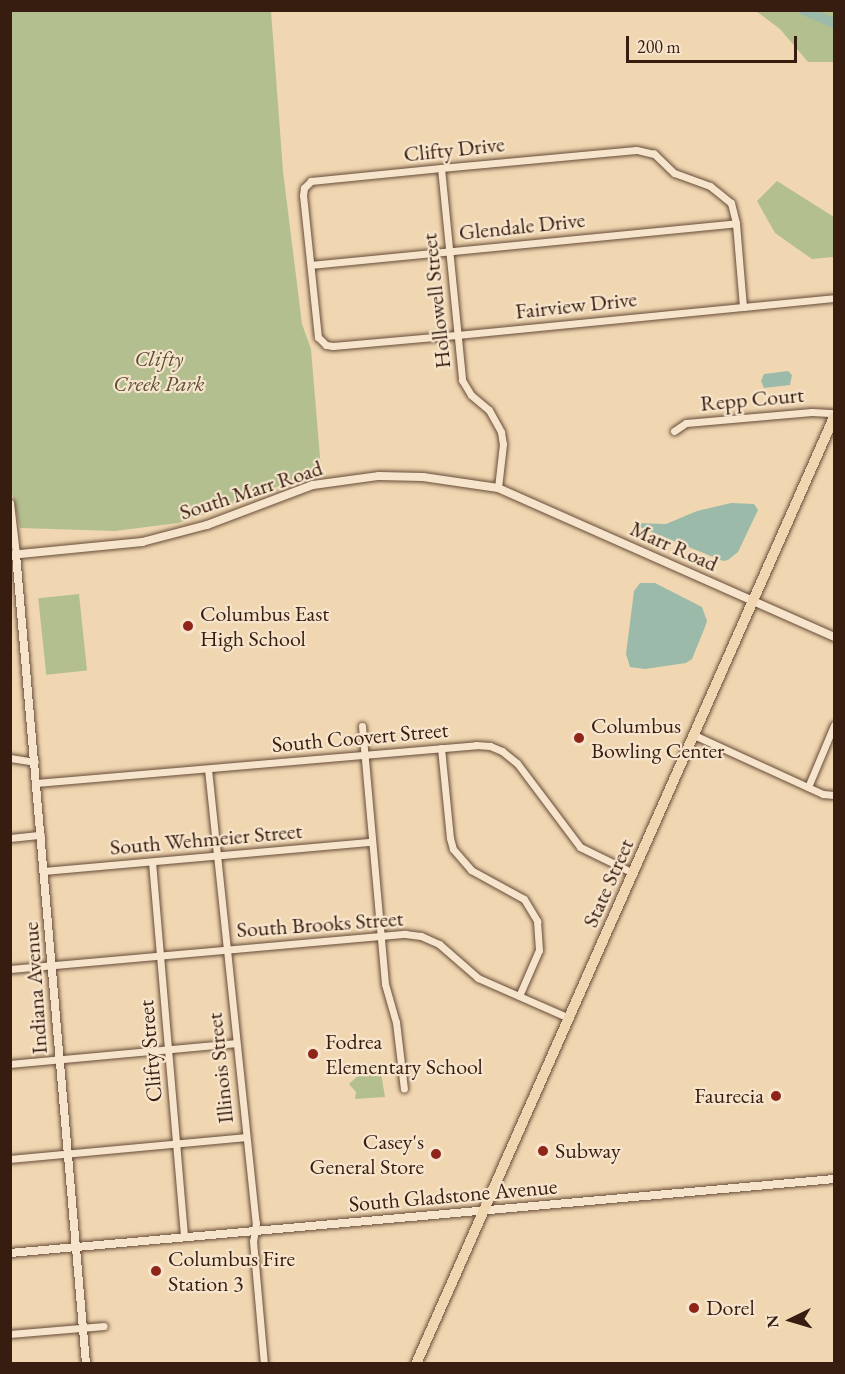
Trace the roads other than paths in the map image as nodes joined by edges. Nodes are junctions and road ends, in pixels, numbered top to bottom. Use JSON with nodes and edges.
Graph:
{"nodes":[{"id":1,"x":441,"y":168,"type":"junction"},
{"id":2,"x":736,"y":223,"type":"junction"},
{"id":3,"x":449,"y":251,"type":"junction"},
{"id":4,"x":311,"y":265,"type":"junction"},
{"id":5,"x":834,"y":298,"type":"edge"},
{"id":6,"x":743,"y":307,"type":"junction"},
{"id":7,"x":457,"y":335,"type":"junction"},
{"id":8,"x":322,"y":343,"type":"joint"},
{"id":9,"x":834,"y":415,"type":"edge"},
{"id":10,"x":674,"y":432,"type":"dead end"},
{"id":11,"x":498,"y":488,"type":"junction"},
{"id":12,"x":10,"y":503,"type":"edge"},
{"id":13,"x":13,"y":554,"type":"edge"},
{"id":14,"x":754,"y":602,"type":"junction"},
{"id":15,"x":834,"y":637,"type":"edge"},
{"id":16,"x":834,"y":725,"type":"edge"},
{"id":17,"x":362,"y":726,"type":"dead end"},
{"id":18,"x":694,"y":735,"type":"junction"},
{"id":19,"x":441,"y":748,"type":"junction"},
{"id":20,"x":363,"y":754,"type":"junction"},
{"id":21,"x":10,"y":758,"type":"edge"},
{"id":22,"x":34,"y":762,"type":"junction"},
{"id":23,"x":208,"y":769,"type":"junction"},
{"id":24,"x":36,"y":783,"type":"junction"},
{"id":25,"x":808,"y":787,"type":"junction"},
{"id":26,"x":834,"y":795,"type":"edge"},
{"id":27,"x":41,"y":835,"type":"junction"},
{"id":28,"x":10,"y":838,"type":"edge"},
{"id":29,"x":371,"y":842,"type":"junction"},
{"id":30,"x":217,"y":856,"type":"junction"},
{"id":31,"x":152,"y":862,"type":"junction"},
{"id":32,"x":44,"y":871,"type":"junction"},
{"id":33,"x":633,"y":873,"type":"junction"},
{"id":34,"x":381,"y":936,"type":"junction"},
{"id":35,"x":225,"y":950,"type":"junction"},
{"id":36,"x":160,"y":955,"type":"junction"},
{"id":37,"x":51,"y":965,"type":"junction"},
{"id":38,"x":10,"y":969,"type":"edge"},
{"id":39,"x":519,"y":996,"type":"junction"},
{"id":40,"x":569,"y":1018,"type":"junction"},
{"id":41,"x":236,"y":1043,"type":"junction"},
{"id":42,"x":168,"y":1049,"type":"junction"},
{"id":43,"x":58,"y":1060,"type":"junction"},
{"id":44,"x":10,"y":1064,"type":"edge"},
{"id":45,"x":404,"y":1089,"type":"dead end"},
{"id":46,"x":246,"y":1137,"type":"junction"},
{"id":47,"x":176,"y":1143,"type":"junction"},
{"id":48,"x":67,"y":1154,"type":"junction"},
{"id":49,"x":10,"y":1159,"type":"edge"},
{"id":50,"x":834,"y":1179,"type":"edge"},
{"id":51,"x":485,"y":1210,"type":"junction"},
{"id":52,"x":255,"y":1231,"type":"junction"},
{"id":53,"x":184,"y":1237,"type":"junction"},
{"id":54,"x":75,"y":1247,"type":"junction"},
{"id":55,"x":10,"y":1253,"type":"edge"},
{"id":56,"x":104,"y":1326,"type":"dead end"},
{"id":57,"x":82,"y":1327,"type":"junction"},
{"id":58,"x":10,"y":1334,"type":"edge"},
{"id":59,"x":86,"y":1364,"type":"edge"},
{"id":60,"x":264,"y":1364,"type":"edge"},
{"id":61,"x":416,"y":1364,"type":"edge"}],
"edges":[{"from":1,"to":2,"type":"street","name":"Clifty Drive"},
{"from":1,"to":3,"type":"street","name":"Hollowell Street"},
{"from":1,"to":4,"type":"street","name":"Clifty Drive"},
{"from":2,"to":3,"type":"street","name":"Glendale Drive"},
{"from":2,"to":6,"type":"street","name":"Clifty Drive"},
{"from":3,"to":4,"type":"street","name":"Glendale Drive"},
{"from":3,"to":7,"type":"street","name":"Hollowell Street"},
{"from":4,"to":8,"type":"street","name":"Clifty Drive"},
{"from":5,"to":6,"type":"street","name":"Fairview Drive"},
{"from":6,"to":7,"type":"street","name":"Fairview Drive"},
{"from":7,"to":8,"type":"street","name":"Fairview Drive"},
{"from":7,"to":11,"type":"street","name":"Hollowell Street"},
{"from":9,"to":10,"type":"street","name":"Repp Court"},
{"from":9,"to":14,"type":"highway","name":"State Street"},
{"from":11,"to":13,"type":"street","name":"South Marr Road"},
{"from":11,"to":14,"type":"street","name":"Marr Road"},
{"from":12,"to":13,"type":"street","name":"Indiana Avenue"},
{"from":13,"to":22,"type":"street","name":"Indiana Avenue"},
{"from":14,"to":15,"type":"street","name":"Marr Road"},
{"from":14,"to":18,"type":"highway","name":"State Street"},
{"from":16,"to":25,"type":"street"},
{"from":17,"to":20,"type":"street"},
{"from":18,"to":25,"type":"street"},
{"from":18,"to":33,"type":"highway","name":"State Street"},
{"from":19,"to":20,"type":"street","name":"South Coovert Street"},
{"from":19,"to":33,"type":"street","name":"South Coovert Street"},
{"from":19,"to":39,"type":"street"},
{"from":20,"to":23,"type":"street","name":"South Coovert Street"},
{"from":20,"to":29,"type":"street"},
{"from":21,"to":22,"type":"street"},
{"from":22,"to":24,"type":"street","name":"Indiana Avenue"},
{"from":23,"to":24,"type":"street","name":"South Coovert Street"},
{"from":23,"to":30,"type":"street","name":"Illinois Street"},
{"from":24,"to":27,"type":"street","name":"Indiana Avenue"},
{"from":25,"to":26,"type":"street"},
{"from":27,"to":28,"type":"street"},
{"from":27,"to":32,"type":"street","name":"Indiana Avenue"},
{"from":29,"to":30,"type":"street","name":"South Wehmeier Street"},
{"from":29,"to":34,"type":"street"},
{"from":30,"to":31,"type":"street","name":"South Wehmeier Street"},
{"from":30,"to":35,"type":"street","name":"Illinois Street"},
{"from":31,"to":32,"type":"street","name":"South Wehmeier Street"},
{"from":31,"to":36,"type":"street","name":"Clifty Street"},
{"from":32,"to":37,"type":"street","name":"Indiana Avenue"},
{"from":33,"to":40,"type":"highway","name":"State Street"},
{"from":34,"to":35,"type":"street","name":"South Brooks Street"},
{"from":34,"to":39,"type":"street","name":"South Brooks Street"},
{"from":34,"to":45,"type":"street"},
{"from":35,"to":36,"type":"street","name":"South Brooks Street"},
{"from":35,"to":41,"type":"street","name":"Illinois Street"},
{"from":36,"to":37,"type":"street","name":"South Brooks Street"},
{"from":36,"to":42,"type":"street","name":"Clifty Street"},
{"from":37,"to":38,"type":"street","name":"South Brooks Street"},
{"from":37,"to":43,"type":"street","name":"Indiana Avenue"},
{"from":39,"to":40,"type":"street","name":"South Brooks Street"},
{"from":40,"to":51,"type":"highway","name":"State Street"},
{"from":41,"to":42,"type":"street"},
{"from":41,"to":46,"type":"street","name":"Illinois Street"},
{"from":42,"to":43,"type":"street"},
{"from":42,"to":47,"type":"street","name":"Clifty Street"},
{"from":43,"to":44,"type":"street"},
{"from":43,"to":48,"type":"street","name":"Indiana Avenue"},
{"from":46,"to":47,"type":"street"},
{"from":46,"to":52,"type":"street","name":"Illinois Street"},
{"from":47,"to":48,"type":"street"},
{"from":47,"to":53,"type":"street","name":"Clifty Street"},
{"from":48,"to":49,"type":"street"},
{"from":48,"to":54,"type":"street","name":"Indiana Avenue"},
{"from":50,"to":51,"type":"street","name":"South Gladstone Avenue"},
{"from":51,"to":52,"type":"street","name":"South Gladstone Avenue"},
{"from":51,"to":61,"type":"highway","name":"State Street"},
{"from":52,"to":53,"type":"street","name":"South Gladstone Avenue"},
{"from":52,"to":60,"type":"street","name":"Illinois Street"},
{"from":53,"to":54,"type":"street","name":"South Gladstone Avenue"},
{"from":54,"to":55,"type":"street","name":"South Gladstone Avenue"},
{"from":54,"to":57,"type":"street","name":"Indiana Avenue"},
{"from":56,"to":57,"type":"street"},
{"from":57,"to":58,"type":"street"},
{"from":57,"to":59,"type":"street","name":"Indiana Avenue"}]}
